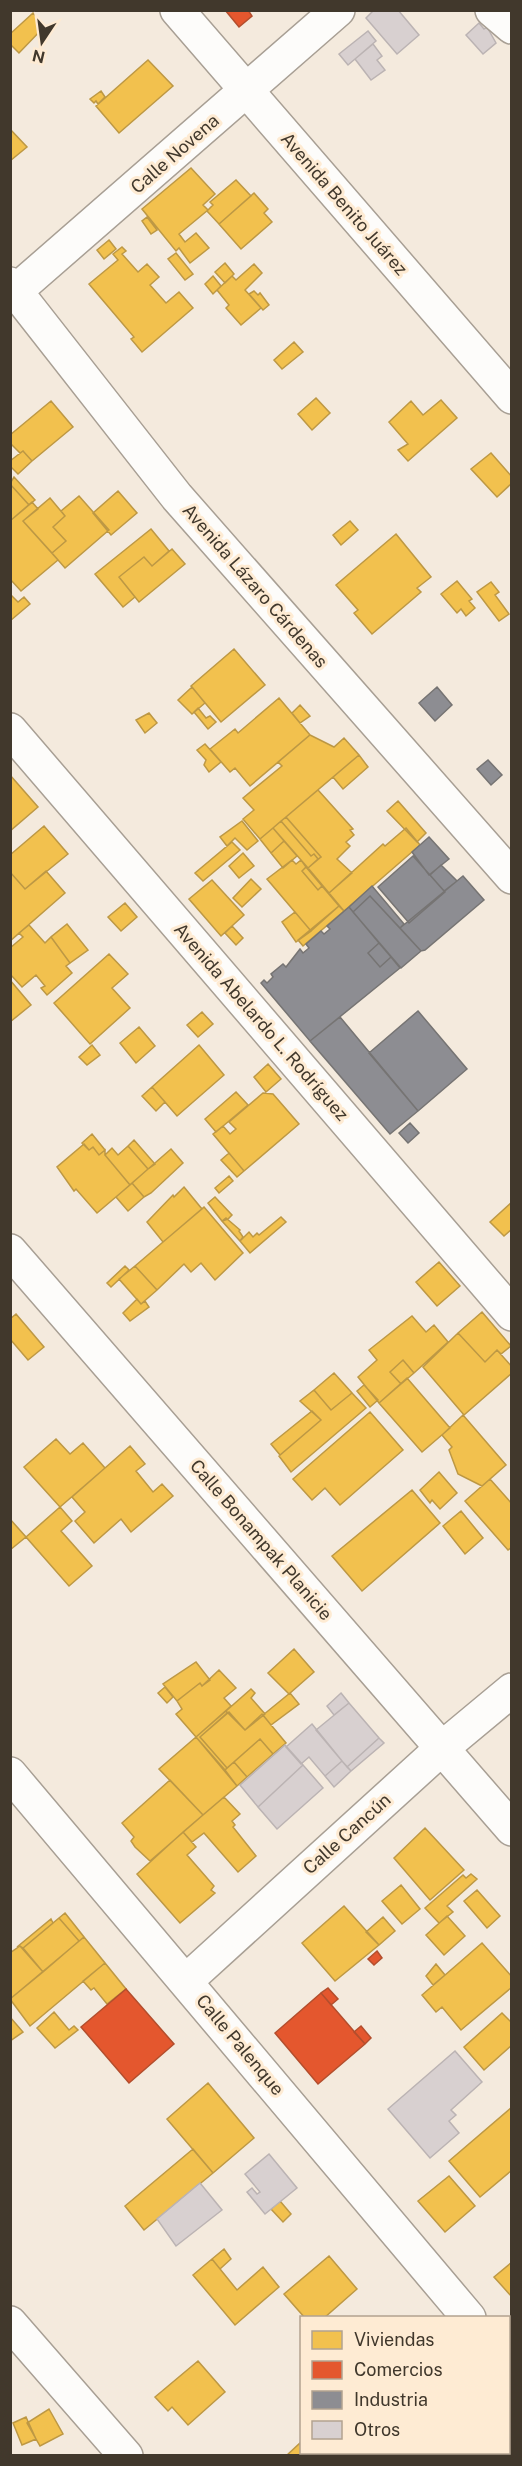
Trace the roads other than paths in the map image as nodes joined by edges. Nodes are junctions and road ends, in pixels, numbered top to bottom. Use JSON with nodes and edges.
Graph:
{"nodes":[{"id":1,"x":177,"y":10,"type":"edge"},
{"id":2,"x":338,"y":10,"type":"edge"},
{"id":3,"x":492,"y":10,"type":"edge"},
{"id":4,"x":512,"y":27,"type":"edge"},
{"id":5,"x":247,"y":92,"type":"junction"},
{"id":6,"x":12,"y":290,"type":"edge"},
{"id":7,"x":512,"y":398,"type":"edge"},
{"id":8,"x":10,"y":730,"type":"edge"},
{"id":9,"x":512,"y":877,"type":"edge"},
{"id":10,"x":10,"y":1251,"type":"edge"},
{"id":11,"x":512,"y":1314,"type":"edge"},
{"id":12,"x":512,"y":1690,"type":"edge"},
{"id":13,"x":441,"y":1749,"type":"junction"},
{"id":14,"x":10,"y":1774,"type":"edge"},
{"id":15,"x":512,"y":1829,"type":"edge"},
{"id":16,"x":186,"y":1981,"type":"junction"},
{"id":17,"x":467,"y":2316,"type":"edge"},
{"id":18,"x":10,"y":2323,"type":"edge"},
{"id":19,"x":126,"y":2456,"type":"edge"}],
"edges":[{"from":1,"to":5,"type":"street","name":"Avenida Benito Juárez"},
{"from":2,"to":5,"type":"street","name":"Calle Novena"},
{"from":3,"to":4,"type":"street"},
{"from":5,"to":6,"type":"street","name":"Calle Novena"},
{"from":5,"to":7,"type":"street","name":"Avenida Benito Juárez"},
{"from":6,"to":9,"type":"street","name":"Avenida Lázaro Cárdenas"},
{"from":8,"to":11,"type":"street","name":"Avenida Abelardo L. Rodríguez"},
{"from":10,"to":13,"type":"street","name":"Calle Bonampak Planicie"},
{"from":12,"to":13,"type":"street","name":"Calle Cancún"},
{"from":13,"to":15,"type":"street","name":"Calle Bonampak Planicie"},
{"from":13,"to":16,"type":"street","name":"Calle Cancún"},
{"from":14,"to":16,"type":"street","name":"Calle Palenque"},
{"from":16,"to":17,"type":"street","name":"Calle Palenque"},
{"from":18,"to":19,"type":"street"}]}
